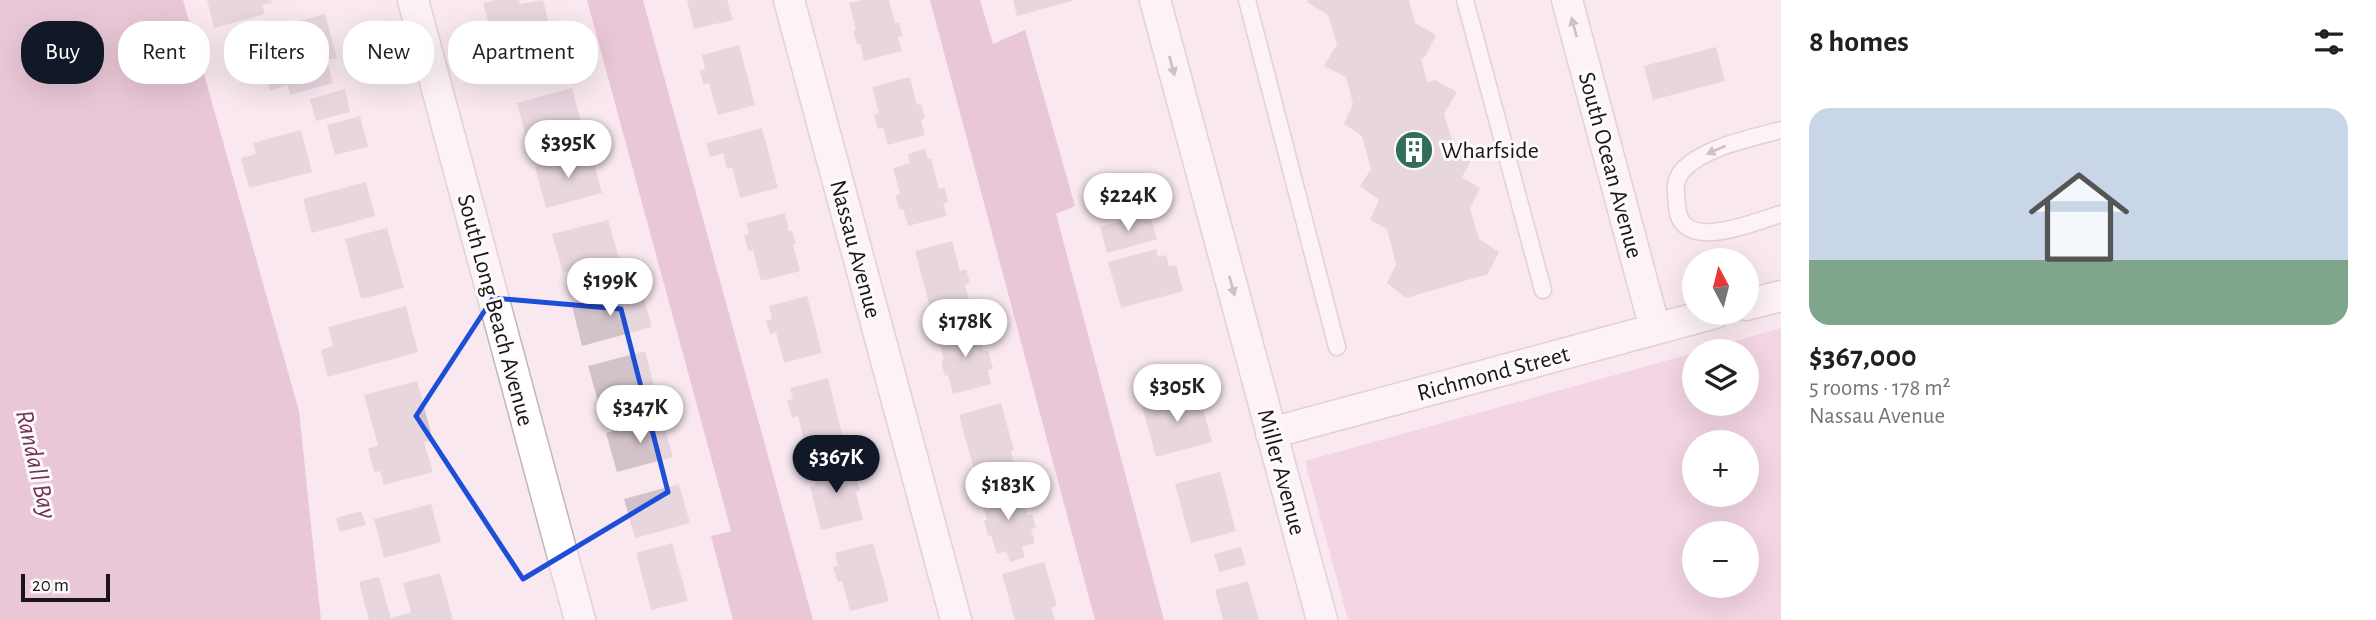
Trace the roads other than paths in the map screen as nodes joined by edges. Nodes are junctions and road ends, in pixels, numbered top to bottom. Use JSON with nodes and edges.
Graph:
{"nodes":[{"id":1,"x":413,"y":0,"type":"edge"},
{"id":2,"x":789,"y":0,"type":"edge"},
{"id":3,"x":1155,"y":0,"type":"edge"},
{"id":4,"x":1247,"y":0,"type":"edge"},
{"id":5,"x":1465,"y":0,"type":"edge"},
{"id":6,"x":1567,"y":0,"type":"edge"},
{"id":7,"x":1781,"y":130,"type":"edge"},
{"id":8,"x":1781,"y":214,"type":"edge"},
{"id":9,"x":1543,"y":290,"type":"dead end"},
{"id":10,"x":1781,"y":296,"type":"edge"},
{"id":11,"x":1759,"y":302,"type":"edge"},
{"id":12,"x":1682,"y":322,"type":"edge"},
{"id":13,"x":1656,"y":329,"type":"junction"},
{"id":14,"x":1337,"y":347,"type":"dead end"},
{"id":15,"x":1271,"y":433,"type":"junction"},
{"id":16,"x":580,"y":620,"type":"edge"},
{"id":17,"x":956,"y":620,"type":"edge"},
{"id":18,"x":1322,"y":620,"type":"edge"}],
"edges":[{"from":1,"to":16,"type":"street","name":"South Long Beach Avenue"},
{"from":2,"to":17,"type":"street","name":"Nassau Avenue"},
{"from":3,"to":15,"type":"street","name":"Miller Avenue","one_way":true},
{"from":4,"to":14,"type":"lane"},
{"from":5,"to":9,"type":"lane"},
{"from":13,"to":6,"type":"street","name":"South Ocean Avenue","one_way":true},
{"from":7,"to":8,"type":"lane","one_way":true},
{"from":10,"to":11,"type":"street"},
{"from":12,"to":13,"type":"street","name":"Richmond Street"},
{"from":13,"to":15,"type":"street","name":"Richmond Street"},
{"from":15,"to":18,"type":"street","name":"Miller Avenue"}]}
